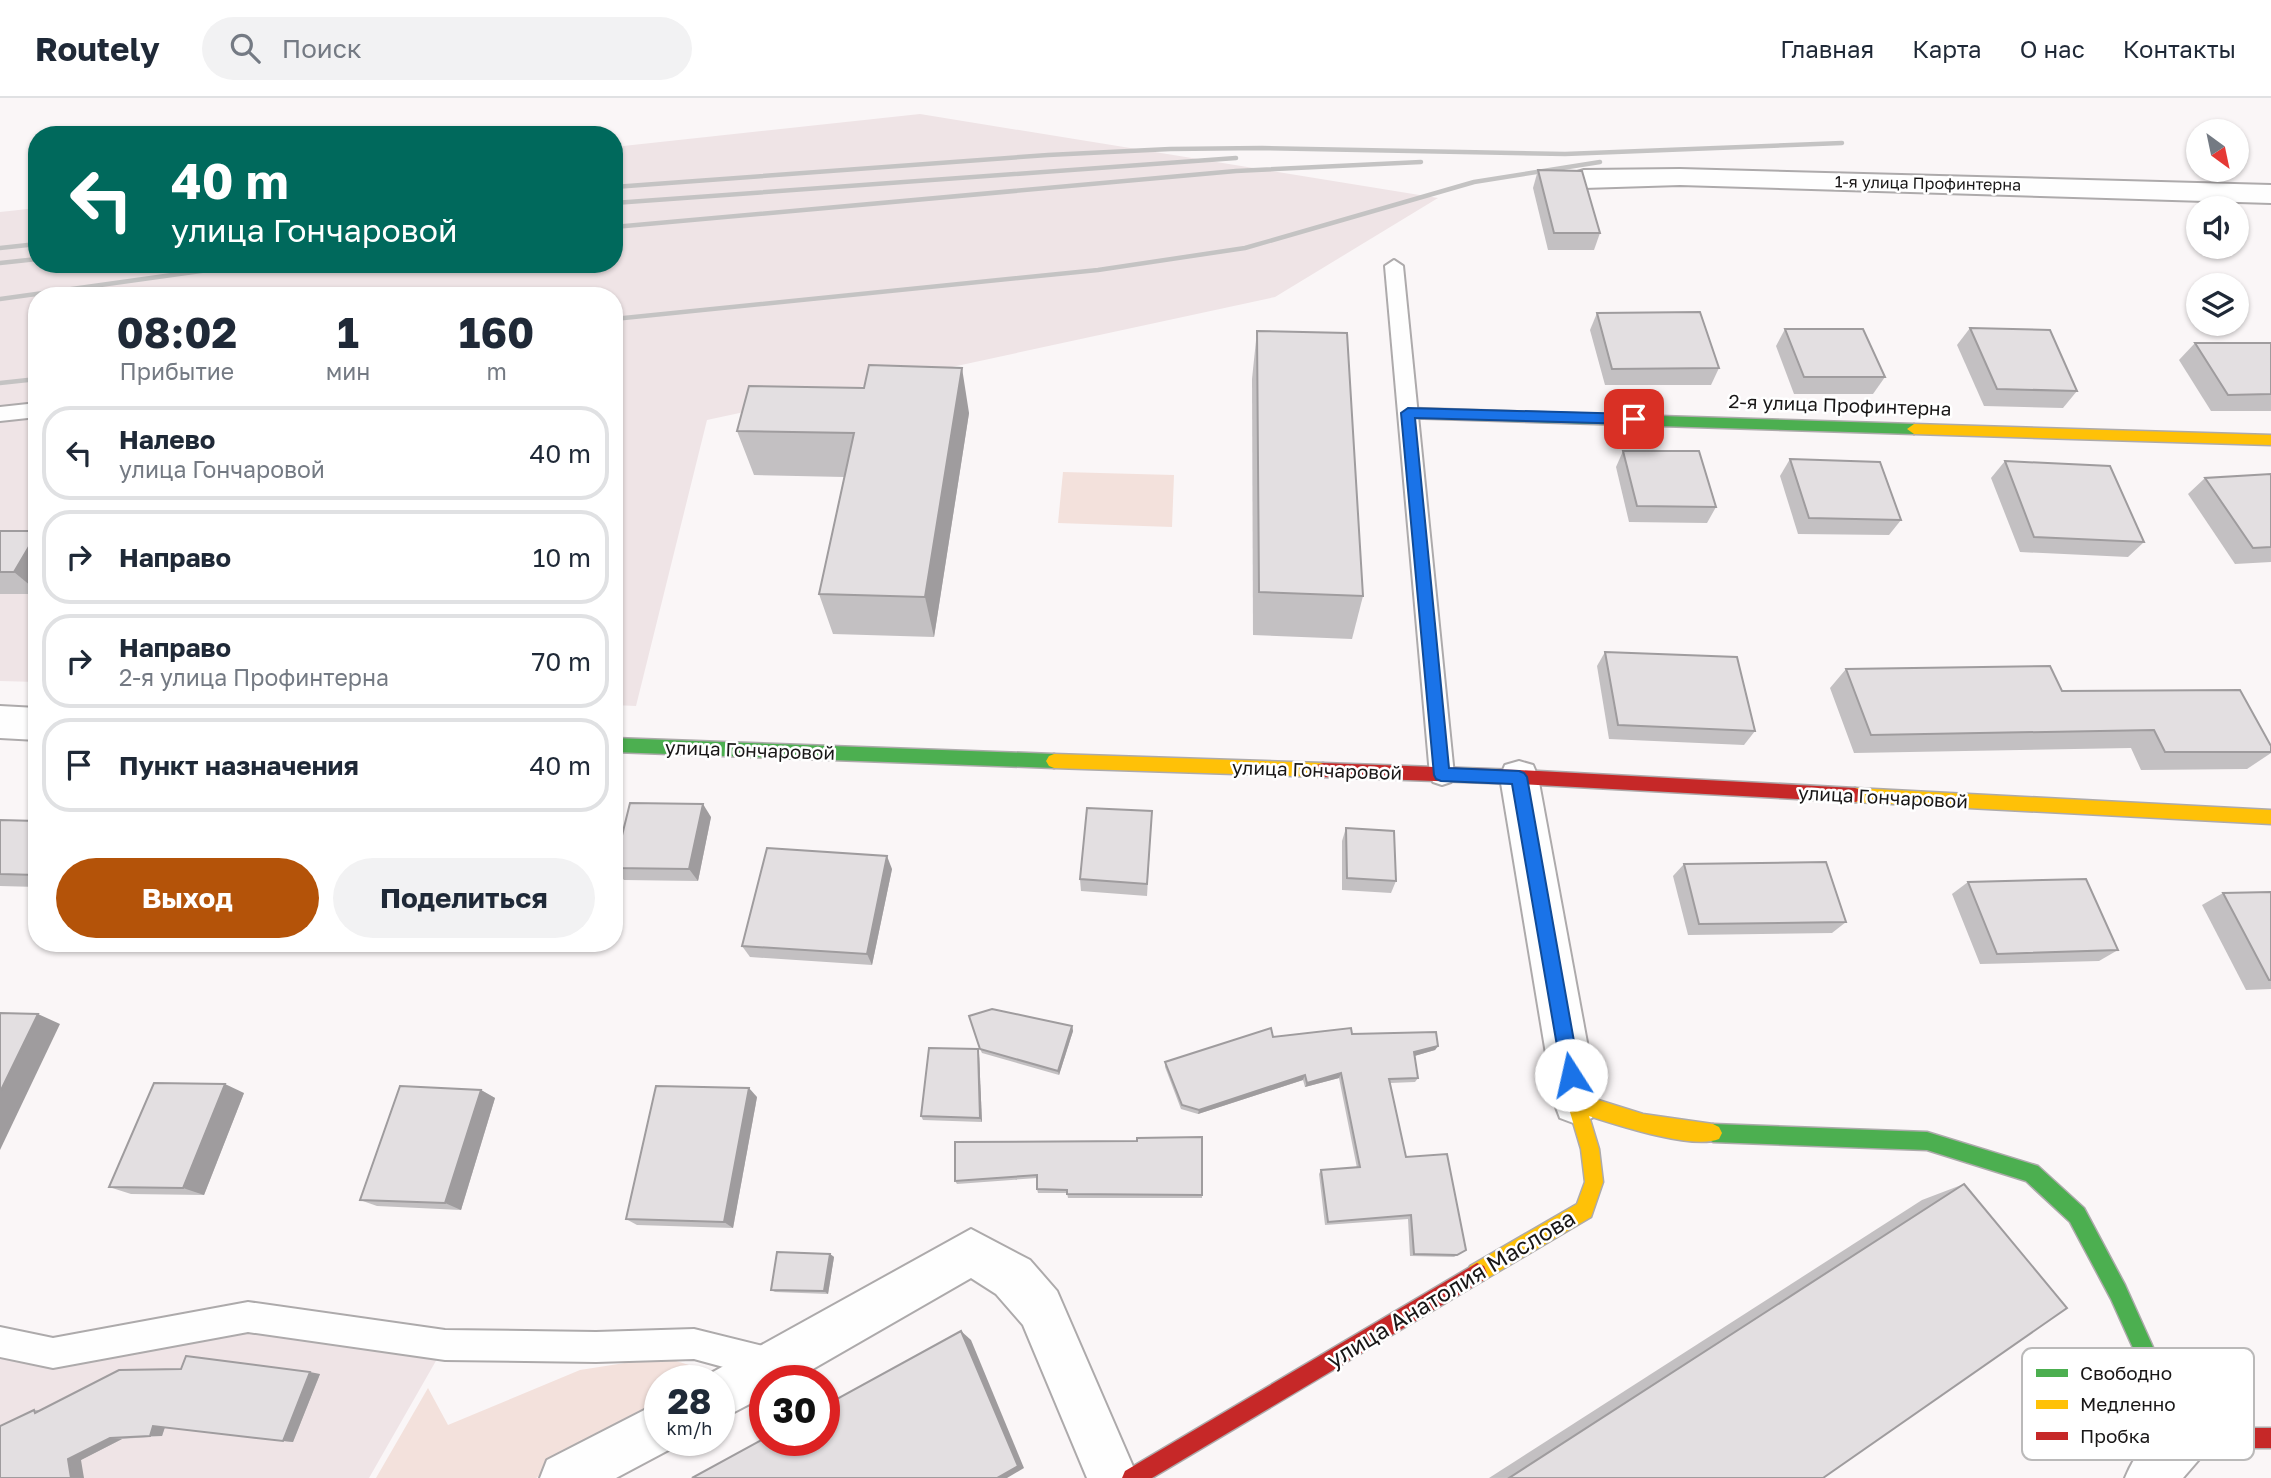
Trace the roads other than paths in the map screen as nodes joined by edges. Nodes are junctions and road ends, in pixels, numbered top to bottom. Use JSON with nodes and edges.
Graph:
{"nodes":[{"id":1,"x":1584,"y":179,"type":"edge"},
{"id":2,"x":2271,"y":194,"type":"edge"},
{"id":3,"x":1394,"y":266,"type":"dead end"},
{"id":4,"x":28,"y":411,"type":"edge"},
{"id":5,"x":1408,"y":413,"type":"junction"},
{"id":6,"x":0,"y":414,"type":"edge"},
{"id":7,"x":2271,"y":440,"type":"edge"},
{"id":8,"x":0,"y":722,"type":"edge"},
{"id":9,"x":28,"y":724,"type":"edge"},
{"id":10,"x":623,"y":745,"type":"edge"},
{"id":11,"x":1441,"y":775,"type":"junction"},
{"id":12,"x":1519,"y":777,"type":"junction"},
{"id":13,"x":2271,"y":817,"type":"edge"},
{"id":14,"x":1576,"y":1102,"type":"junction"},
{"id":15,"x":0,"y":1342,"type":"edge"},
{"id":16,"x":2144,"y":1348,"type":"edge"},
{"id":17,"x":774,"y":1365,"type":"joint"},
{"id":18,"x":644,"y":1436,"type":"edge"},
{"id":19,"x":2166,"y":1460,"type":"edge"},
{"id":20,"x":565,"y":1478,"type":"edge"},
{"id":21,"x":1112,"y":1478,"type":"edge"},
{"id":22,"x":1132,"y":1478,"type":"edge"},
{"id":23,"x":2150,"y":1478,"type":"edge"}],
"edges":[{"from":1,"to":2,"type":"street","name":"1-я улица Профинтерна"},
{"from":3,"to":5,"type":"lane"},
{"from":4,"to":6,"type":"lane"},
{"from":5,"to":7,"type":"street","name":"2-я улица Профинтерна"},
{"from":5,"to":11,"type":"lane"},
{"from":8,"to":9,"type":"street"},
{"from":10,"to":11,"type":"street","name":"улица Гончаровой"},
{"from":11,"to":12,"type":"street","name":"улица Гончаровой"},
{"from":12,"to":13,"type":"street","name":"улица Гончаровой"},
{"from":12,"to":14,"type":"street"},
{"from":14,"to":16,"type":"street"},
{"from":14,"to":22,"type":"street","name":"улица Анатолия Маслова"},
{"from":15,"to":17,"type":"lane"},
{"from":17,"to":21,"type":"street"},
{"from":18,"to":20,"type":"street"},
{"from":19,"to":23,"type":"street"}]}
